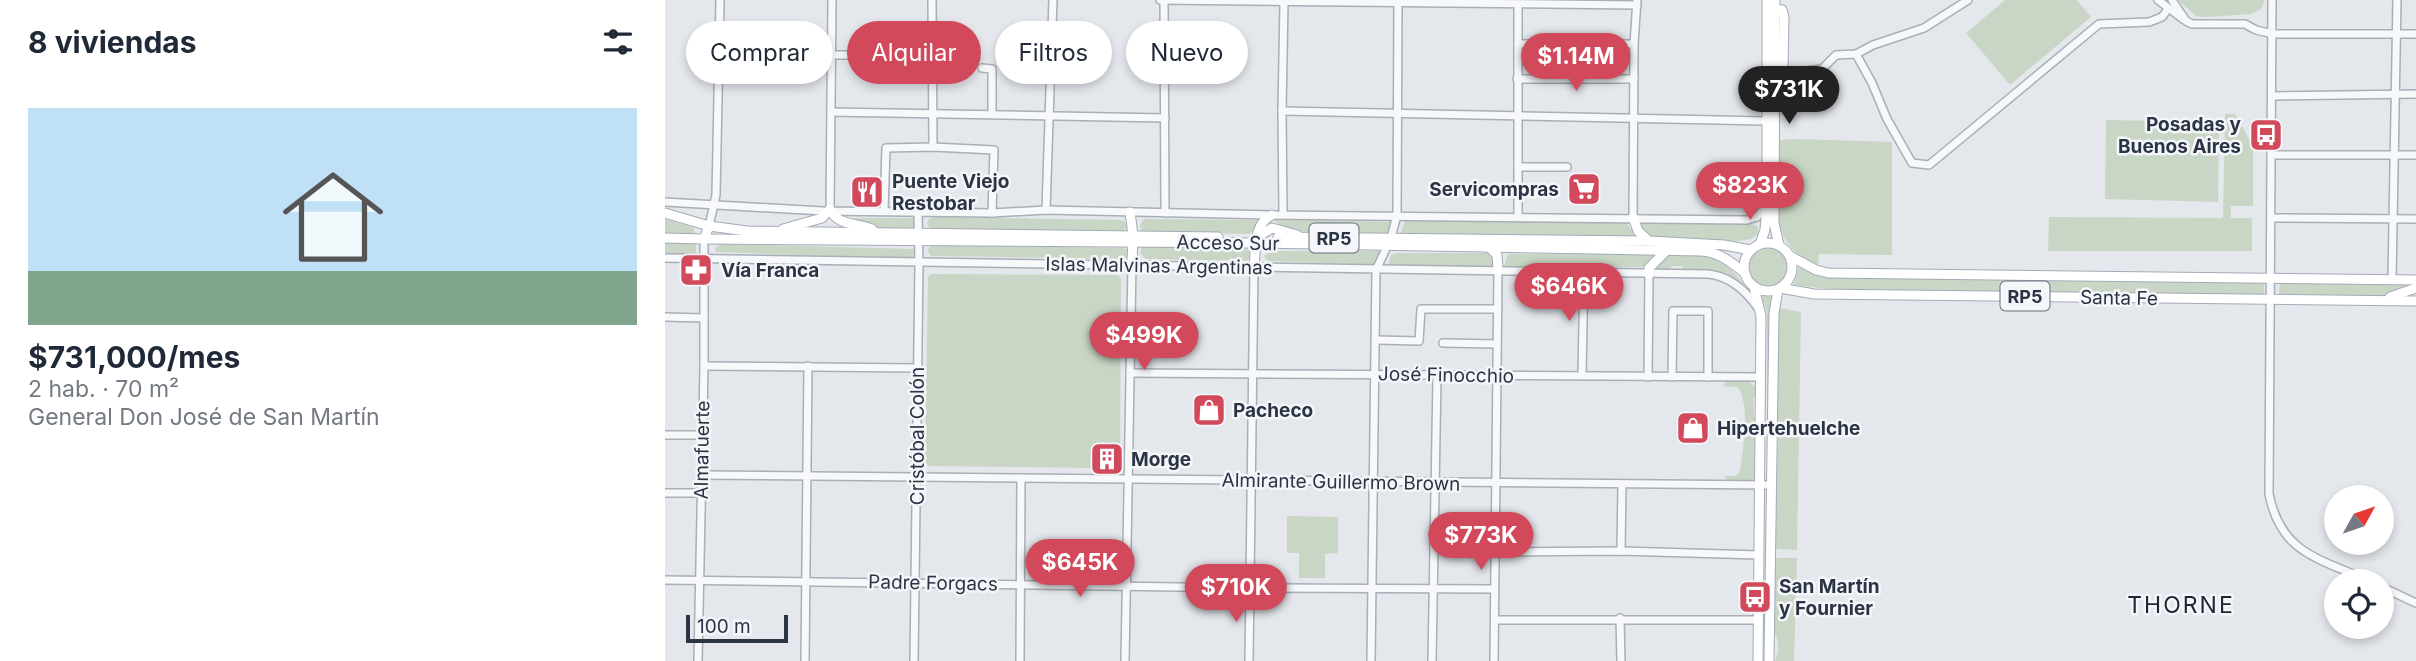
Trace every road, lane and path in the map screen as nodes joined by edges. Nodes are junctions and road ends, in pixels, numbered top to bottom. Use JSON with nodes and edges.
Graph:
{"nodes":[{"id":1,"x":720,"y":0,"type":"edge"},
{"id":2,"x":832,"y":0,"type":"edge"},
{"id":3,"x":932,"y":0,"type":"edge"},
{"id":4,"x":1053,"y":0,"type":"edge"},
{"id":5,"x":1162,"y":0,"type":"edge"},
{"id":6,"x":1627,"y":0,"type":"edge"},
{"id":7,"x":1968,"y":0,"type":"edge"},
{"id":8,"x":2158,"y":0,"type":"edge"},
{"id":9,"x":2172,"y":0,"type":"edge"},
{"id":10,"x":2272,"y":0,"type":"edge"},
{"id":11,"x":2397,"y":0,"type":"edge"},
{"id":12,"x":1284,"y":2,"type":"edge"},
{"id":13,"x":1398,"y":3,"type":"junction"},
{"id":14,"x":1637,"y":3,"type":"edge"},
{"id":15,"x":1518,"y":4,"type":"junction"},
{"id":16,"x":1612,"y":5,"type":"junction"},
{"id":17,"x":1771,"y":5,"type":"edge"},
{"id":18,"x":2168,"y":9,"type":"junction"},
{"id":19,"x":832,"y":21,"type":"edge"},
{"id":20,"x":932,"y":21,"type":"edge"},
{"id":21,"x":2186,"y":21,"type":"junction"},
{"id":22,"x":2273,"y":34,"type":"junction"},
{"id":23,"x":2397,"y":34,"type":"junction"},
{"id":24,"x":2416,"y":34,"type":"edge"},
{"id":25,"x":1518,"y":44,"type":"junction"},
{"id":26,"x":1634,"y":44,"type":"junction"},
{"id":27,"x":1856,"y":54,"type":"junction"},
{"id":28,"x":982,"y":68,"type":"dead end"},
{"id":29,"x":1517,"y":79,"type":"junction"},
{"id":30,"x":1634,"y":79,"type":"junction"},
{"id":31,"x":831,"y":84,"type":"edge"},
{"id":32,"x":932,"y":84,"type":"edge"},
{"id":33,"x":1779,"y":85,"type":"junction"},
{"id":34,"x":2395,"y":94,"type":"junction"},
{"id":35,"x":2416,"y":94,"type":"edge"},
{"id":36,"x":2272,"y":96,"type":"junction"},
{"id":37,"x":1774,"y":103,"type":"junction"},
{"id":38,"x":1282,"y":111,"type":"junction"},
{"id":39,"x":831,"y":112,"type":"junction"},
{"id":40,"x":932,"y":114,"type":"junction"},
{"id":41,"x":992,"y":114,"type":"junction"},
{"id":42,"x":1396,"y":114,"type":"junction"},
{"id":43,"x":1050,"y":115,"type":"junction"},
{"id":44,"x":1517,"y":117,"type":"junction"},
{"id":45,"x":1165,"y":118,"type":"junction"},
{"id":46,"x":1633,"y":119,"type":"junction"},
{"id":47,"x":1765,"y":121,"type":"junction"},
{"id":48,"x":933,"y":147,"type":"junction"},
{"id":49,"x":2395,"y":155,"type":"junction"},
{"id":50,"x":2416,"y":155,"type":"edge"},
{"id":51,"x":2271,"y":156,"type":"junction"},
{"id":52,"x":1518,"y":167,"type":"junction"},
{"id":53,"x":1567,"y":167,"type":"dead end"},
{"id":54,"x":665,"y":202,"type":"edge"},
{"id":55,"x":715,"y":205,"type":"junction"},
{"id":56,"x":1767,"y":205,"type":"junction"},
{"id":57,"x":830,"y":209,"type":"junction"},
{"id":58,"x":1047,"y":210,"type":"junction"},
{"id":59,"x":884,"y":211,"type":"junction"},
{"id":60,"x":918,"y":211,"type":"junction"},
{"id":61,"x":1130,"y":212,"type":"junction"},
{"id":62,"x":665,"y":213,"type":"edge"},
{"id":63,"x":992,"y":213,"type":"junction"},
{"id":64,"x":1165,"y":213,"type":"junction"},
{"id":65,"x":1283,"y":214,"type":"junction"},
{"id":66,"x":1272,"y":215,"type":"junction"},
{"id":67,"x":1397,"y":215,"type":"junction"},
{"id":68,"x":1518,"y":216,"type":"junction"},
{"id":69,"x":1633,"y":217,"type":"junction"},
{"id":70,"x":2271,"y":218,"type":"junction"},
{"id":71,"x":2393,"y":219,"type":"junction"},
{"id":72,"x":2416,"y":219,"type":"edge"},
{"id":73,"x":709,"y":226,"type":"junction"},
{"id":74,"x":776,"y":232,"type":"junction"},
{"id":75,"x":880,"y":232,"type":"junction"},
{"id":76,"x":917,"y":236,"type":"junction"},
{"id":77,"x":665,"y":238,"type":"edge"},
{"id":78,"x":704,"y":239,"type":"junction"},
{"id":79,"x":1133,"y":239,"type":"junction"},
{"id":80,"x":1257,"y":240,"type":"junction"},
{"id":81,"x":1649,"y":241,"type":"junction"},
{"id":82,"x":1389,"y":242,"type":"junction"},
{"id":83,"x":1761,"y":244,"type":"junction"},
{"id":84,"x":1779,"y":245,"type":"junction"},
{"id":85,"x":1489,"y":247,"type":"junction"},
{"id":86,"x":1666,"y":250,"type":"junction"},
{"id":87,"x":1751,"y":250,"type":"junction"},
{"id":88,"x":1790,"y":256,"type":"junction"},
{"id":89,"x":665,"y":258,"type":"edge"},
{"id":90,"x":705,"y":259,"type":"junction"},
{"id":91,"x":919,"y":262,"type":"junction"},
{"id":92,"x":1132,"y":264,"type":"junction"},
{"id":93,"x":1254,"y":267,"type":"junction"},
{"id":94,"x":1376,"y":270,"type":"junction"},
{"id":95,"x":1499,"y":270,"type":"junction"},
{"id":96,"x":1584,"y":271,"type":"junction"},
{"id":97,"x":1745,"y":273,"type":"junction"},
{"id":98,"x":1649,"y":274,"type":"junction"},
{"id":99,"x":2270,"y":277,"type":"junction"},
{"id":100,"x":2392,"y":279,"type":"junction"},
{"id":101,"x":2416,"y":280,"type":"edge"},
{"id":102,"x":1754,"y":287,"type":"junction"},
{"id":103,"x":2416,"y":288,"type":"edge"},
{"id":104,"x":1779,"y":289,"type":"junction"},
{"id":105,"x":2270,"y":299,"type":"junction"},
{"id":106,"x":2382,"y":300,"type":"junction"},
{"id":107,"x":2416,"y":301,"type":"edge"},
{"id":108,"x":1498,"y":309,"type":"junction"},
{"id":109,"x":1761,"y":316,"type":"junction"},
{"id":110,"x":665,"y":317,"type":"edge"},
{"id":111,"x":704,"y":318,"type":"junction"},
{"id":112,"x":1377,"y":340,"type":"junction"},
{"id":113,"x":1443,"y":343,"type":"dead end"},
{"id":114,"x":1497,"y":344,"type":"junction"},
{"id":115,"x":704,"y":366,"type":"junction"},
{"id":116,"x":808,"y":366,"type":"junction"},
{"id":117,"x":917,"y":368,"type":"junction"},
{"id":118,"x":1130,"y":373,"type":"junction"},
{"id":119,"x":1252,"y":374,"type":"junction"},
{"id":120,"x":1376,"y":374,"type":"junction"},
{"id":121,"x":1582,"y":375,"type":"junction"},
{"id":122,"x":1497,"y":376,"type":"junction"},
{"id":123,"x":1437,"y":377,"type":"junction"},
{"id":124,"x":1649,"y":377,"type":"junction"},
{"id":125,"x":1672,"y":377,"type":"junction"},
{"id":126,"x":1708,"y":377,"type":"junction"},
{"id":127,"x":1761,"y":377,"type":"junction"},
{"id":128,"x":665,"y":435,"type":"edge"},
{"id":129,"x":702,"y":435,"type":"junction"},
{"id":130,"x":702,"y":475,"type":"junction"},
{"id":131,"x":807,"y":475,"type":"junction"},
{"id":132,"x":917,"y":477,"type":"junction"},
{"id":133,"x":1021,"y":478,"type":"junction"},
{"id":134,"x":1127,"y":479,"type":"junction"},
{"id":135,"x":1251,"y":480,"type":"junction"},
{"id":136,"x":1374,"y":481,"type":"junction"},
{"id":137,"x":1433,"y":483,"type":"junction"},
{"id":138,"x":1496,"y":484,"type":"junction"},
{"id":139,"x":1622,"y":485,"type":"junction"},
{"id":140,"x":1759,"y":485,"type":"junction"},
{"id":141,"x":1771,"y":485,"type":"junction"},
{"id":142,"x":665,"y":493,"type":"edge"},
{"id":143,"x":701,"y":494,"type":"junction"},
{"id":144,"x":1621,"y":551,"type":"junction"},
{"id":145,"x":1496,"y":552,"type":"junction"},
{"id":146,"x":1759,"y":555,"type":"junction"},
{"id":147,"x":2343,"y":569,"type":"edge"},
{"id":148,"x":665,"y":580,"type":"edge"},
{"id":149,"x":699,"y":580,"type":"junction"},
{"id":150,"x":806,"y":582,"type":"junction"},
{"id":151,"x":916,"y":583,"type":"junction"},
{"id":152,"x":1022,"y":584,"type":"junction"},
{"id":153,"x":1126,"y":586,"type":"junction"},
{"id":154,"x":1251,"y":589,"type":"junction"},
{"id":155,"x":1372,"y":589,"type":"junction"},
{"id":156,"x":1433,"y":589,"type":"junction"},
{"id":157,"x":1495,"y":589,"type":"junction"},
{"id":158,"x":2394,"y":593,"type":"edge"},
{"id":159,"x":2416,"y":603,"type":"edge"},
{"id":160,"x":1621,"y":618,"type":"junction"},
{"id":161,"x":1495,"y":620,"type":"junction"},
{"id":162,"x":1758,"y":620,"type":"junction"},
{"id":163,"x":698,"y":661,"type":"edge"},
{"id":164,"x":805,"y":661,"type":"edge"},
{"id":165,"x":914,"y":661,"type":"edge"},
{"id":166,"x":1020,"y":661,"type":"edge"},
{"id":167,"x":1125,"y":661,"type":"edge"},
{"id":168,"x":1249,"y":661,"type":"edge"},
{"id":169,"x":1371,"y":661,"type":"edge"},
{"id":170,"x":1431,"y":661,"type":"edge"},
{"id":171,"x":1494,"y":661,"type":"edge"},
{"id":172,"x":1621,"y":661,"type":"edge"},
{"id":173,"x":1758,"y":661,"type":"edge"},
{"id":174,"x":1769,"y":661,"type":"edge"}],
"edges":[{"from":1,"to":55,"type":"street"},
{"from":2,"to":19,"type":"street"},
{"from":3,"to":20,"type":"street"},
{"from":4,"to":43,"type":"street"},
{"from":5,"to":12,"type":"street"},
{"from":5,"to":45,"type":"street"},
{"from":6,"to":16,"type":"street"},
{"from":7,"to":27,"type":"street"},
{"from":8,"to":18,"type":"street"},
{"from":9,"to":21,"type":"street"},
{"from":10,"to":22,"type":"street"},
{"from":11,"to":23,"type":"street"},
{"from":12,"to":13,"type":"street"},
{"from":12,"to":38,"type":"street"},
{"from":13,"to":15,"type":"street"},
{"from":13,"to":42,"type":"street"},
{"from":14,"to":16,"type":"street"},
{"from":14,"to":26,"type":"street"},
{"from":15,"to":16,"type":"street"},
{"from":15,"to":25,"type":"street"},
{"from":17,"to":33,"type":"main road"},
{"from":17,"to":37,"type":"main road"},
{"from":17,"to":47,"type":"main road"},
{"from":18,"to":21,"type":"street"},
{"from":18,"to":27,"type":"street"},
{"from":21,"to":22,"type":"street"},
{"from":22,"to":23,"type":"street"},
{"from":22,"to":36,"type":"street"},
{"from":23,"to":24,"type":"street"},
{"from":23,"to":34,"type":"street"},
{"from":25,"to":26,"type":"street"},
{"from":25,"to":29,"type":"street"},
{"from":26,"to":30,"type":"street"},
{"from":27,"to":33,"type":"street"},
{"from":28,"to":41,"type":"street"},
{"from":29,"to":30,"type":"street"},
{"from":29,"to":44,"type":"street"},
{"from":30,"to":46,"type":"street"},
{"from":31,"to":39,"type":"street"},
{"from":32,"to":40,"type":"street"},
{"from":33,"to":37,"type":"main road"},
{"from":34,"to":35,"type":"street"},
{"from":34,"to":36,"type":"street"},
{"from":34,"to":49,"type":"street"},
{"from":36,"to":51,"type":"street"},
{"from":37,"to":84,"type":"main road"},
{"from":38,"to":42,"type":"street"},
{"from":38,"to":65,"type":"street"},
{"from":39,"to":40,"type":"street"},
{"from":39,"to":57,"type":"street"},
{"from":40,"to":41,"type":"street"},
{"from":40,"to":48,"type":"street"},
{"from":41,"to":43,"type":"street"},
{"from":42,"to":44,"type":"street"},
{"from":42,"to":67,"type":"street"},
{"from":43,"to":45,"type":"street"},
{"from":43,"to":58,"type":"street"},
{"from":44,"to":46,"type":"street"},
{"from":44,"to":52,"type":"street"},
{"from":45,"to":64,"type":"street"},
{"from":46,"to":47,"type":"street"},
{"from":46,"to":69,"type":"street"},
{"from":47,"to":56,"type":"main road"},
{"from":48,"to":59,"type":"street"},
{"from":48,"to":63,"type":"street"},
{"from":49,"to":50,"type":"street"},
{"from":49,"to":51,"type":"street"},
{"from":49,"to":71,"type":"street"},
{"from":51,"to":70,"type":"street"},
{"from":52,"to":53,"type":"street"},
{"from":52,"to":68,"type":"street"},
{"from":54,"to":55,"type":"street"},
{"from":55,"to":57,"type":"street"},
{"from":55,"to":73,"type":"street"},
{"from":56,"to":69,"type":"street"},
{"from":56,"to":83,"type":"main road"},
{"from":57,"to":59,"type":"street"},
{"from":57,"to":74,"type":"main road"},
{"from":57,"to":75,"type":"main road"},
{"from":58,"to":61,"type":"street"},
{"from":58,"to":63,"type":"street"},
{"from":59,"to":60,"type":"street"},
{"from":60,"to":63,"type":"street"},
{"from":60,"to":76,"type":"street","name":"Cristóbal Colón"},
{"from":61,"to":64,"type":"street"},
{"from":61,"to":79,"type":"main road"},
{"from":62,"to":73,"type":"main road","number":"RP5"},
{"from":64,"to":66,"type":"street"},
{"from":65,"to":66,"type":"street"},
{"from":65,"to":67,"type":"street"},
{"from":66,"to":80,"type":"main road"},
{"from":67,"to":68,"type":"street"},
{"from":67,"to":82,"type":"street"},
{"from":68,"to":69,"type":"street"},
{"from":69,"to":81,"type":"main road"},
{"from":70,"to":71,"type":"street"},
{"from":70,"to":99,"type":"street"},
{"from":71,"to":72,"type":"street"},
{"from":71,"to":100,"type":"street"},
{"from":73,"to":74,"type":"main road","name":"Acceso Sur","number":"RP5"},
{"from":73,"to":78,"type":"main road"},
{"from":74,"to":75,"type":"main road","name":"Acceso Sur","number":"RP5"},
{"from":75,"to":76,"type":"main road","name":"Acceso Sur","number":"RP5"},
{"from":76,"to":78,"type":"main road","name":"Acceso Sur","number":"RP5"},
{"from":76,"to":79,"type":"main road","name":"Acceso Sur","number":"RP5"},
{"from":76,"to":91,"type":"street","name":"Cristóbal Colón"},
{"from":77,"to":78,"type":"main road","number":"RP5"},
{"from":78,"to":90,"type":"street","name":"Almafuerte"},
{"from":79,"to":80,"type":"main road","name":"Acceso Sur","number":"RP5"},
{"from":79,"to":92,"type":"main road"},
{"from":80,"to":82,"type":"main road","name":"Acceso Sur","number":"RP5"},
{"from":80,"to":82,"type":"main road","name":"Acceso Sur","number":"RP5"},
{"from":80,"to":93,"type":"main road"},
{"from":81,"to":82,"type":"main road","name":"Acceso Sur","number":"RP5"},
{"from":81,"to":87,"type":"main road","name":"Acceso Sur","number":"RP5"},
{"from":82,"to":85,"type":"main road","name":"Acceso Sur","number":"RP5"},
{"from":82,"to":94,"type":"street"},
{"from":83,"to":84,"type":"main road"},
{"from":83,"to":87,"type":"main road"},
{"from":84,"to":88,"type":"main road","number":"RP5"},
{"from":85,"to":86,"type":"main road","name":"Acceso Sur","number":"RP5"},
{"from":85,"to":95,"type":"main road"},
{"from":86,"to":97,"type":"main road","name":"Acceso Sur","number":"RP5"},
{"from":86,"to":98,"type":"main road"},
{"from":87,"to":97,"type":"main road"},
{"from":88,"to":99,"type":"main road","name":"Santa Fe","number":"RP5"},
{"from":88,"to":104,"type":"main road"},
{"from":89,"to":90,"type":"street","name":"Islas Malvinas Argentinas"},
{"from":90,"to":91,"type":"street","name":"Islas Malvinas Argentinas"},
{"from":90,"to":111,"type":"street","name":"Almafuerte"},
{"from":91,"to":92,"type":"street","name":"Islas Malvinas Argentinas"},
{"from":91,"to":117,"type":"street","name":"Cristóbal Colón"},
{"from":92,"to":93,"type":"street","name":"Islas Malvinas Argentinas"},
{"from":92,"to":118,"type":"street"},
{"from":93,"to":94,"type":"street","name":"Islas Malvinas Argentinas"},
{"from":93,"to":119,"type":"street"},
{"from":94,"to":95,"type":"street","name":"Islas Malvinas Argentinas"},
{"from":94,"to":112,"type":"street"},
{"from":95,"to":96,"type":"street","name":"Islas Malvinas Argentinas"},
{"from":95,"to":108,"type":"street"},
{"from":96,"to":98,"type":"street","name":"Islas Malvinas Argentinas"},
{"from":96,"to":121,"type":"street"},
{"from":97,"to":102,"type":"main road","number":"RP5"},
{"from":98,"to":109,"type":"street","name":"Islas Malvinas Argentinas"},
{"from":98,"to":124,"type":"street"},
{"from":99,"to":100,"type":"main road","name":"Santa Fe","number":"RP5"},
{"from":99,"to":105,"type":"street"},
{"from":100,"to":101,"type":"main road","name":"Santa Fe","number":"RP5"},
{"from":102,"to":104,"type":"main road","number":"RP5"},
{"from":102,"to":109,"type":"main road"},
{"from":103,"to":106,"type":"main road"},
{"from":104,"to":105,"type":"main road","name":"Santa Fe","number":"RP5"},
{"from":104,"to":141,"type":"main road"},
{"from":105,"to":106,"type":"main road","name":"Santa Fe","number":"RP5"},
{"from":105,"to":147,"type":"street"},
{"from":106,"to":107,"type":"main road","name":"Santa Fe","number":"RP5"},
{"from":108,"to":112,"type":"street"},
{"from":108,"to":114,"type":"street"},
{"from":109,"to":127,"type":"main road"},
{"from":110,"to":111,"type":"street"},
{"from":111,"to":115,"type":"street","name":"Almafuerte"},
{"from":112,"to":120,"type":"street"},
{"from":113,"to":114,"type":"street"},
{"from":114,"to":122,"type":"street"},
{"from":115,"to":116,"type":"street"},
{"from":115,"to":129,"type":"street","name":"Almafuerte"},
{"from":116,"to":117,"type":"street"},
{"from":116,"to":131,"type":"street"},
{"from":117,"to":132,"type":"street","name":"Cristóbal Colón"},
{"from":118,"to":119,"type":"street","name":"José Finocchio"},
{"from":118,"to":134,"type":"street"},
{"from":119,"to":120,"type":"street","name":"José Finocchio"},
{"from":119,"to":135,"type":"street"},
{"from":120,"to":123,"type":"street","name":"José Finocchio"},
{"from":120,"to":136,"type":"street"},
{"from":121,"to":122,"type":"street","name":"José Finocchio"},
{"from":121,"to":124,"type":"street","name":"José Finocchio"},
{"from":122,"to":123,"type":"street","name":"José Finocchio"},
{"from":122,"to":138,"type":"street"},
{"from":123,"to":137,"type":"street"},
{"from":124,"to":125,"type":"street","name":"José Finocchio"},
{"from":125,"to":126,"type":"street","name":"José Finocchio"},
{"from":125,"to":126,"type":"street"},
{"from":126,"to":127,"type":"street","name":"José Finocchio"},
{"from":127,"to":140,"type":"main road"},
{"from":128,"to":129,"type":"street"},
{"from":129,"to":130,"type":"street","name":"Almafuerte"},
{"from":130,"to":131,"type":"street","name":"Almirante Guillermo Brown"},
{"from":130,"to":143,"type":"street","name":"Almafuerte"},
{"from":131,"to":132,"type":"street","name":"Almirante Guillermo Brown"},
{"from":131,"to":150,"type":"street"},
{"from":132,"to":133,"type":"street","name":"Almirante Guillermo Brown"},
{"from":132,"to":151,"type":"street","name":"Cristóbal Colón"},
{"from":133,"to":134,"type":"street","name":"Almirante Guillermo Brown"},
{"from":133,"to":152,"type":"street"},
{"from":134,"to":135,"type":"street","name":"Almirante Guillermo Brown"},
{"from":134,"to":153,"type":"street"},
{"from":135,"to":136,"type":"street","name":"Almirante Guillermo Brown"},
{"from":135,"to":154,"type":"street"},
{"from":136,"to":137,"type":"street","name":"Almirante Guillermo Brown"},
{"from":136,"to":155,"type":"street"},
{"from":137,"to":138,"type":"street","name":"Almirante Guillermo Brown"},
{"from":137,"to":156,"type":"street"},
{"from":138,"to":139,"type":"street","name":"Almirante Guillermo Brown"},
{"from":138,"to":145,"type":"street"},
{"from":139,"to":140,"type":"street","name":"Almirante Guillermo Brown"},
{"from":139,"to":144,"type":"street"},
{"from":140,"to":141,"type":"street","name":"Almirante Guillermo Brown"},
{"from":140,"to":146,"type":"main road"},
{"from":141,"to":174,"type":"main road"},
{"from":142,"to":143,"type":"street"},
{"from":143,"to":149,"type":"street","name":"Almafuerte"},
{"from":144,"to":145,"type":"street"},
{"from":144,"to":146,"type":"street"},
{"from":145,"to":157,"type":"street"},
{"from":146,"to":162,"type":"main road"},
{"from":148,"to":149,"type":"street","name":"Padre Forgacs"},
{"from":149,"to":150,"type":"street","name":"Padre Forgacs"},
{"from":149,"to":163,"type":"street","name":"Almafuerte"},
{"from":150,"to":151,"type":"street","name":"Padre Forgacs"},
{"from":150,"to":164,"type":"street"},
{"from":151,"to":152,"type":"street","name":"Padre Forgacs"},
{"from":151,"to":165,"type":"street","name":"Cristóbal Colón"},
{"from":152,"to":153,"type":"street","name":"Padre Forgacs"},
{"from":152,"to":166,"type":"street"},
{"from":153,"to":154,"type":"street","name":"Padre Forgacs"},
{"from":153,"to":167,"type":"street"},
{"from":154,"to":155,"type":"street","name":"Padre Forgacs"},
{"from":154,"to":168,"type":"street"},
{"from":155,"to":156,"type":"street","name":"Padre Forgacs"},
{"from":155,"to":169,"type":"street"},
{"from":156,"to":157,"type":"street","name":"Padre Forgacs"},
{"from":156,"to":170,"type":"street"},
{"from":157,"to":161,"type":"street"},
{"from":158,"to":159,"type":"street"},
{"from":160,"to":161,"type":"street"},
{"from":160,"to":162,"type":"street"},
{"from":160,"to":172,"type":"street"},
{"from":161,"to":171,"type":"street"},
{"from":162,"to":173,"type":"main road"}]}
